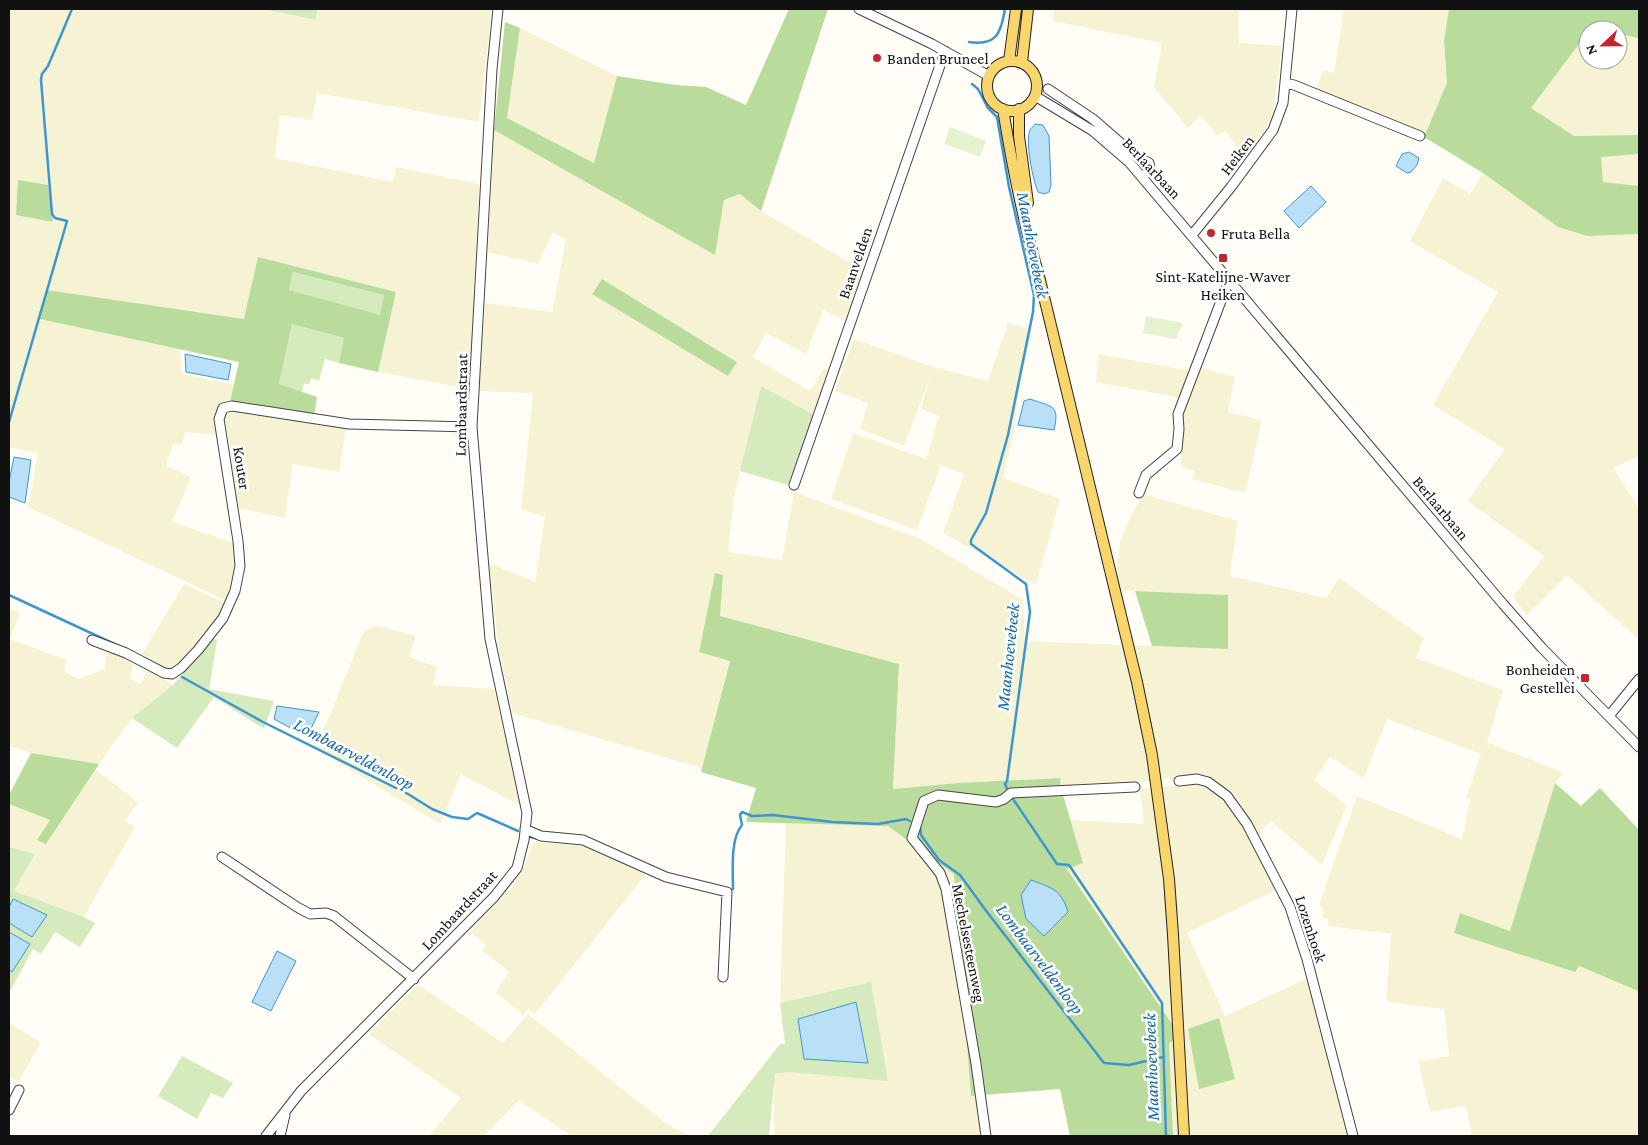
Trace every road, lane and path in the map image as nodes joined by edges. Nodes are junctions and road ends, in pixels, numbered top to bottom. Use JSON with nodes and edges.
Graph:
{"nodes":[{"id":1,"x":498,"y":9,"type":"edge"},
{"id":2,"x":860,"y":9,"type":"edge"},
{"id":3,"x":1016,"y":9,"type":"edge"},
{"id":4,"x":1028,"y":9,"type":"edge"},
{"id":5,"x":1292,"y":9,"type":"edge"},
{"id":6,"x":945,"y":51,"type":"junction"},
{"id":7,"x":1009,"y":61,"type":"junction"},
{"id":8,"x":1022,"y":62,"type":"junction"},
{"id":9,"x":989,"y":76,"type":"junction"},
{"id":10,"x":1285,"y":83,"type":"junction"},
{"id":11,"x":1048,"y":90,"type":"dead end"},
{"id":12,"x":1035,"y":96,"type":"junction"},
{"id":13,"x":1003,"y":109,"type":"junction"},
{"id":14,"x":1019,"y":110,"type":"junction"},
{"id":15,"x":1420,"y":136,"type":"dead end"},
{"id":16,"x":1143,"y":177,"type":"junction"},
{"id":17,"x":1192,"y":235,"type":"junction"},
{"id":18,"x":1039,"y":276,"type":"junction"},
{"id":19,"x":1229,"y":280,"type":"junction"},
{"id":20,"x":472,"y":427,"type":"junction"},
{"id":21,"x":794,"y":485,"type":"dead end"},
{"id":22,"x":1139,"y":492,"type":"dead end"},
{"id":23,"x":92,"y":640,"type":"dead end"},
{"id":24,"x":1639,"y":679,"type":"edge"},
{"id":25,"x":1608,"y":716,"type":"junction"},
{"id":26,"x":1639,"y":747,"type":"edge"},
{"id":27,"x":1178,"y":781,"type":"dead end"},
{"id":28,"x":1135,"y":787,"type":"dead end"},
{"id":29,"x":525,"y":829,"type":"junction"},
{"id":30,"x":222,"y":857,"type":"dead end"},
{"id":31,"x":723,"y":977,"type":"dead end"},
{"id":32,"x":414,"y":978,"type":"junction"},
{"id":33,"x":19,"y":1090,"type":"dead end"},
{"id":34,"x":287,"y":1107,"type":"junction"},
{"id":35,"x":9,"y":1110,"type":"edge"},
{"id":36,"x":269,"y":1134,"type":"edge"},
{"id":37,"x":280,"y":1136,"type":"edge"},
{"id":38,"x":986,"y":1136,"type":"edge"},
{"id":39,"x":1184,"y":1136,"type":"edge"},
{"id":40,"x":1353,"y":1136,"type":"edge"}],
"edges":[{"from":1,"to":20,"type":"street","name":"Lombaardstraat"},
{"from":2,"to":6,"type":"street"},
{"from":3,"to":7,"type":"main road"},
{"from":4,"to":8,"type":"main road"},
{"from":5,"to":10,"type":"street","name":"Heiken"},
{"from":6,"to":9,"type":"street"},
{"from":6,"to":21,"type":"street","name":"Baanvelden"},
{"from":7,"to":8,"type":"main road"},
{"from":7,"to":9,"type":"main road"},
{"from":8,"to":12,"type":"main road"},
{"from":9,"to":13,"type":"main road"},
{"from":10,"to":15,"type":"street"},
{"from":10,"to":17,"type":"street","name":"Heiken"},
{"from":11,"to":16,"type":"street"},
{"from":12,"to":14,"type":"main road"},
{"from":12,"to":16,"type":"street","name":"Berlaarbaan"},
{"from":13,"to":14,"type":"main road"},
{"from":13,"to":18,"type":"main road"},
{"from":14,"to":18,"type":"main road"},
{"from":16,"to":17,"type":"street","name":"Berlaarbaan"},
{"from":17,"to":19,"type":"street","name":"Berlaarbaan"},
{"from":18,"to":39,"type":"main road"},
{"from":19,"to":22,"type":"street"},
{"from":19,"to":25,"type":"street","name":"Berlaarbaan"},
{"from":20,"to":23,"type":"street","name":"Kouter"},
{"from":20,"to":29,"type":"street","name":"Lombaardstraat"},
{"from":24,"to":25,"type":"street"},
{"from":25,"to":26,"type":"street","name":"Berlaarbaan"},
{"from":27,"to":40,"type":"street","name":"Lozenhoek"},
{"from":28,"to":38,"type":"street","name":"Mechelsesteenweg"},
{"from":29,"to":31,"type":"street"},
{"from":29,"to":32,"type":"street","name":"Lombaardstraat"},
{"from":30,"to":32,"type":"street"},
{"from":32,"to":34,"type":"street","name":"Lombaardstraat"},
{"from":33,"to":35,"type":"street"},
{"from":34,"to":36,"type":"street","name":"Lombaardstraat"},
{"from":34,"to":37,"type":"street","name":"Lombaardstraat"}]}
